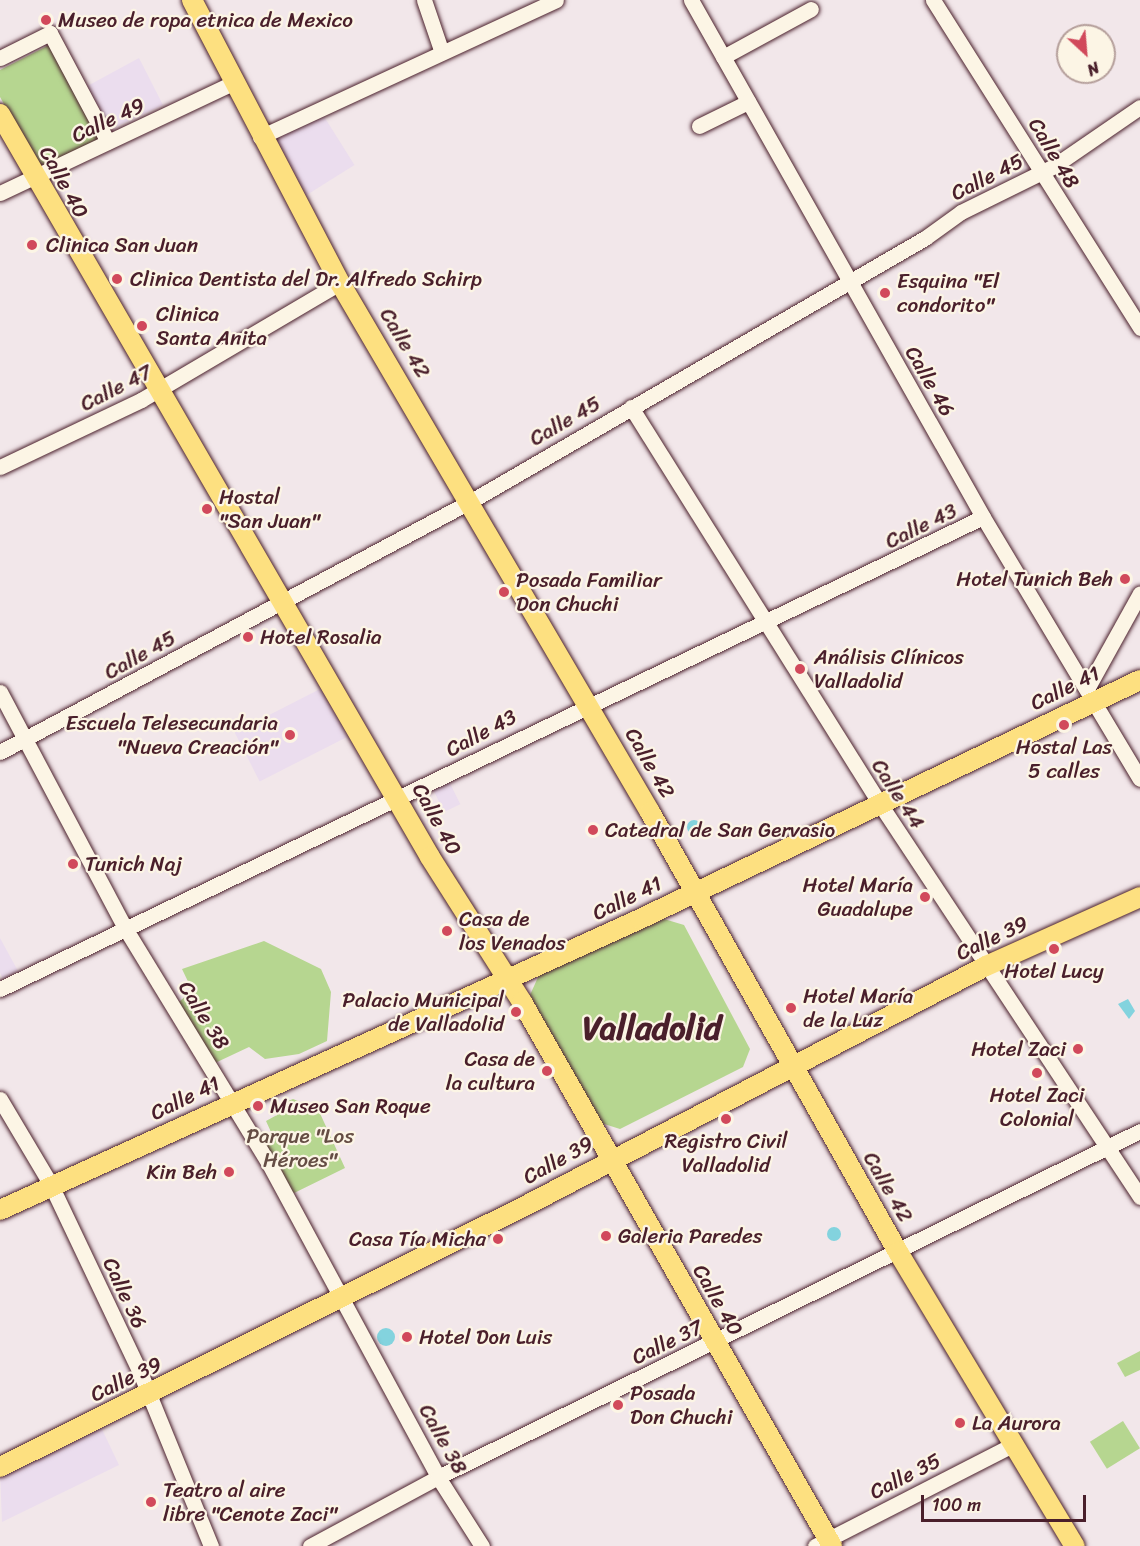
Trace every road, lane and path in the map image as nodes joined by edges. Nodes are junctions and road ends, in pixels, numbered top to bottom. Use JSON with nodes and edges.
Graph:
{"nodes":[{"id":1,"x":192,"y":0,"type":"edge"},
{"id":2,"x":424,"y":0,"type":"edge"},
{"id":3,"x":556,"y":0,"type":"edge"},
{"id":4,"x":691,"y":0,"type":"edge"},
{"id":5,"x":933,"y":0,"type":"edge"},
{"id":6,"x":811,"y":9,"type":"dead end"},
{"id":7,"x":441,"y":50,"type":"junction"},
{"id":8,"x":723,"y":57,"type":"junction"},
{"id":9,"x":0,"y":58,"type":"edge"},
{"id":10,"x":233,"y":83,"type":"junction"},
{"id":11,"x":748,"y":102,"type":"junction"},
{"id":12,"x":1140,"y":106,"type":"edge"},
{"id":13,"x":0,"y":114,"type":"edge"},
{"id":14,"x":699,"y":126,"type":"dead end"},
{"id":15,"x":260,"y":137,"type":"junction"},
{"id":16,"x":108,"y":142,"type":"junction"},
{"id":17,"x":1041,"y":172,"type":"junction"},
{"id":18,"x":33,"y":178,"type":"junction"},
{"id":19,"x":0,"y":194,"type":"edge"},
{"id":20,"x":848,"y":279,"type":"junction"},
{"id":21,"x":340,"y":283,"type":"junction"},
{"id":22,"x":1140,"y":328,"type":"edge"},
{"id":23,"x":157,"y":391,"type":"junction"},
{"id":24,"x":631,"y":407,"type":"junction"},
{"id":25,"x":0,"y":467,"type":"edge"},
{"id":26,"x":471,"y":501,"type":"junction"},
{"id":27,"x":983,"y":517,"type":"junction"},
{"id":28,"x":1140,"y":593,"type":"edge"},
{"id":29,"x":280,"y":600,"type":"junction"},
{"id":30,"x":766,"y":625,"type":"junction"},
{"id":31,"x":1140,"y":680,"type":"edge"},
{"id":32,"x":0,"y":692,"type":"edge"},
{"id":33,"x":1091,"y":693,"type":"junction"},
{"id":34,"x":588,"y":703,"type":"junction"},
{"id":35,"x":27,"y":739,"type":"junction"},
{"id":36,"x":0,"y":752,"type":"edge"},
{"id":37,"x":1140,"y":779,"type":"edge"},
{"id":38,"x":399,"y":799,"type":"junction"},
{"id":39,"x":878,"y":801,"type":"junction"},
{"id":40,"x":693,"y":892,"type":"junction"},
{"id":41,"x":1140,"y":897,"type":"edge"},
{"id":42,"x":125,"y":928,"type":"junction"},
{"id":43,"x":986,"y":966,"type":"junction"},
{"id":44,"x":506,"y":979,"type":"junction"},
{"id":45,"x":0,"y":989,"type":"edge"},
{"id":46,"x":791,"y":1065,"type":"junction"},
{"id":47,"x":0,"y":1099,"type":"edge"},
{"id":48,"x":232,"y":1102,"type":"junction"},
{"id":49,"x":1140,"y":1131,"type":"edge"},
{"id":50,"x":1109,"y":1146,"type":"junction"},
{"id":51,"x":608,"y":1160,"type":"junction"},
{"id":52,"x":51,"y":1185,"type":"junction"},
{"id":53,"x":1140,"y":1197,"type":"edge"},
{"id":54,"x":0,"y":1210,"type":"edge"},
{"id":55,"x":898,"y":1252,"type":"junction"},
{"id":56,"x":342,"y":1295,"type":"junction"},
{"id":57,"x":715,"y":1342,"type":"junction"},
{"id":58,"x":149,"y":1394,"type":"junction"},
{"id":59,"x":1014,"y":1444,"type":"junction"},
{"id":60,"x":0,"y":1467,"type":"edge"},
{"id":61,"x":438,"y":1477,"type":"junction"},
{"id":62,"x":825,"y":1544,"type":"edge"},
{"id":63,"x":211,"y":1546,"type":"edge"},
{"id":64,"x":310,"y":1546,"type":"edge"},
{"id":65,"x":482,"y":1546,"type":"edge"},
{"id":66,"x":1075,"y":1546,"type":"edge"}],
"edges":[{"from":1,"to":10,"type":"main road","name":"Calle 42"},
{"from":2,"to":7,"type":"street"},
{"from":3,"to":7,"type":"street"},
{"from":4,"to":8,"type":"street","name":"Calle 46"},
{"from":5,"to":17,"type":"street","name":"Calle 48"},
{"from":6,"to":8,"type":"street"},
{"from":7,"to":15,"type":"street"},
{"from":8,"to":11,"type":"street","name":"Calle 46"},
{"from":9,"to":16,"type":"street"},
{"from":10,"to":15,"type":"main road","name":"Calle 42"},
{"from":10,"to":16,"type":"street","name":"Calle 49"},
{"from":11,"to":14,"type":"street"},
{"from":11,"to":20,"type":"street","name":"Calle 46"},
{"from":12,"to":17,"type":"street","name":"Calle 45"},
{"from":13,"to":18,"type":"main road","name":"Calle 40"},
{"from":15,"to":21,"type":"main road","name":"Calle 42"},
{"from":16,"to":18,"type":"street","name":"Calle 49"},
{"from":17,"to":20,"type":"street","name":"Calle 45"},
{"from":17,"to":22,"type":"street","name":"Calle 48"},
{"from":18,"to":19,"type":"street","name":"Calle 49"},
{"from":18,"to":23,"type":"main road","name":"Calle 40"},
{"from":20,"to":24,"type":"street","name":"Calle 45"},
{"from":20,"to":27,"type":"street","name":"Calle 46"},
{"from":21,"to":23,"type":"street","name":"Calle 47"},
{"from":21,"to":26,"type":"main road","name":"Calle 42"},
{"from":23,"to":25,"type":"street","name":"Calle 47"},
{"from":23,"to":29,"type":"main road","name":"Calle 40"},
{"from":24,"to":26,"type":"street","name":"Calle 45"},
{"from":24,"to":30,"type":"street","name":"Calle 44"},
{"from":26,"to":29,"type":"street","name":"Calle 45"},
{"from":26,"to":34,"type":"main road","name":"Calle 42"},
{"from":27,"to":30,"type":"street","name":"Calle 43"},
{"from":27,"to":33,"type":"street","name":"Calle 46"},
{"from":28,"to":33,"type":"street"},
{"from":29,"to":35,"type":"street","name":"Calle 45"},
{"from":29,"to":38,"type":"main road","name":"Calle 40"},
{"from":30,"to":34,"type":"street","name":"Calle 43"},
{"from":30,"to":39,"type":"street","name":"Calle 44"},
{"from":31,"to":33,"type":"main road","name":"Calle 41"},
{"from":32,"to":35,"type":"street","name":"Calle 38"},
{"from":33,"to":37,"type":"street","name":"Calle 46"},
{"from":33,"to":39,"type":"main road","name":"Calle 41"},
{"from":34,"to":38,"type":"street","name":"Calle 43"},
{"from":34,"to":40,"type":"main road","name":"Calle 42"},
{"from":35,"to":36,"type":"street","name":"Calle 45"},
{"from":35,"to":42,"type":"street","name":"Calle 38"},
{"from":38,"to":42,"type":"street","name":"Calle 43"},
{"from":38,"to":44,"type":"main road","name":"Calle 40"},
{"from":39,"to":40,"type":"main road","name":"Calle 41"},
{"from":39,"to":43,"type":"street","name":"Calle 44"},
{"from":40,"to":44,"type":"main road","name":"Calle 41"},
{"from":40,"to":46,"type":"main road","name":"Calle 42"},
{"from":41,"to":43,"type":"main road","name":"Calle 39"},
{"from":42,"to":45,"type":"street","name":"Calle 43"},
{"from":42,"to":48,"type":"street","name":"Calle 38"},
{"from":43,"to":46,"type":"main road","name":"Calle 39"},
{"from":43,"to":50,"type":"street","name":"Calle 44"},
{"from":44,"to":48,"type":"main road","name":"Calle 41"},
{"from":44,"to":51,"type":"main road","name":"Calle 40"},
{"from":46,"to":51,"type":"main road","name":"Calle 39"},
{"from":46,"to":55,"type":"main road","name":"Calle 42"},
{"from":47,"to":52,"type":"street","name":"Calle 36"},
{"from":48,"to":52,"type":"main road","name":"Calle 41"},
{"from":48,"to":56,"type":"street","name":"Calle 38"},
{"from":49,"to":50,"type":"street","name":"Calle 37"},
{"from":50,"to":53,"type":"street","name":"Calle 44"},
{"from":50,"to":55,"type":"street","name":"Calle 37"},
{"from":51,"to":56,"type":"main road","name":"Calle 39"},
{"from":51,"to":57,"type":"main road","name":"Calle 40"},
{"from":52,"to":54,"type":"main road","name":"Calle 41"},
{"from":52,"to":58,"type":"street","name":"Calle 36"},
{"from":55,"to":57,"type":"street","name":"Calle 37"},
{"from":55,"to":59,"type":"main road","name":"Calle 42"},
{"from":56,"to":58,"type":"main road","name":"Calle 39"},
{"from":56,"to":61,"type":"street","name":"Calle 38"},
{"from":57,"to":61,"type":"street","name":"Calle 37"},
{"from":57,"to":62,"type":"main road","name":"Calle 40"},
{"from":58,"to":60,"type":"main road","name":"Calle 39"},
{"from":58,"to":63,"type":"street","name":"Calle 36"},
{"from":59,"to":62,"type":"street","name":"Calle 35"},
{"from":59,"to":66,"type":"main road","name":"Calle 42"},
{"from":61,"to":64,"type":"street","name":"Calle 37"},
{"from":61,"to":65,"type":"street","name":"Calle 38"}]}
